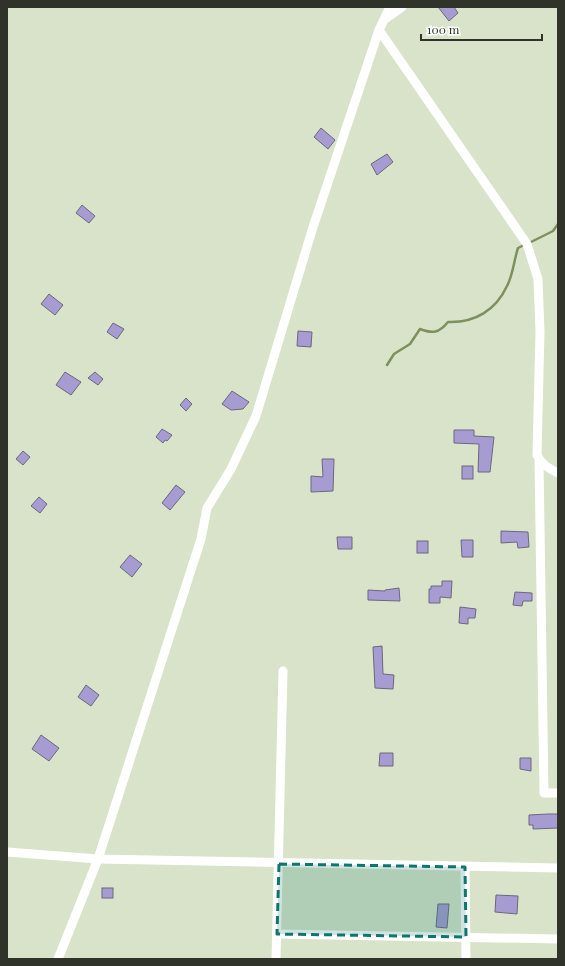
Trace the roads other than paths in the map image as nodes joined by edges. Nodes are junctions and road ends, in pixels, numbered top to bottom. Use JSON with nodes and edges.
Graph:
{"nodes":[{"id":1,"x":390,"y":7,"type":"edge"},
{"id":2,"x":402,"y":7,"type":"edge"},
{"id":3,"x":384,"y":20,"type":"junction"},
{"id":4,"x":378,"y":30,"type":"junction"},
{"id":5,"x":539,"y":461,"type":"junction"},
{"id":6,"x":558,"y":473,"type":"edge"},
{"id":7,"x":283,"y":670,"type":"dead end"},
{"id":8,"x":558,"y":793,"type":"edge"},
{"id":9,"x":7,"y":852,"type":"edge"},
{"id":10,"x":98,"y":859,"type":"junction"},
{"id":11,"x":279,"y":864,"type":"junction"},
{"id":12,"x":465,"y":867,"type":"junction"},
{"id":13,"x":558,"y":868,"type":"edge"},
{"id":14,"x":277,"y":934,"type":"junction"},
{"id":15,"x":466,"y":937,"type":"junction"},
{"id":16,"x":558,"y":938,"type":"edge"},
{"id":17,"x":58,"y":959,"type":"edge"},
{"id":18,"x":276,"y":959,"type":"edge"},
{"id":19,"x":466,"y":959,"type":"edge"}],
"edges":[{"from":1,"to":3,"type":"street"},
{"from":2,"to":3,"type":"street"},
{"from":3,"to":4,"type":"street"},
{"from":4,"to":5,"type":"street"},
{"from":4,"to":10,"type":"street"},
{"from":5,"to":6,"type":"street"},
{"from":5,"to":8,"type":"street"},
{"from":7,"to":11,"type":"street"},
{"from":9,"to":10,"type":"street"},
{"from":10,"to":11,"type":"street"},
{"from":10,"to":17,"type":"street"},
{"from":11,"to":12,"type":"street"},
{"from":11,"to":14,"type":"street"},
{"from":12,"to":13,"type":"street"},
{"from":12,"to":15,"type":"street"},
{"from":14,"to":15,"type":"street"},
{"from":14,"to":18,"type":"street"},
{"from":15,"to":16,"type":"street"},
{"from":15,"to":19,"type":"street"}]}
